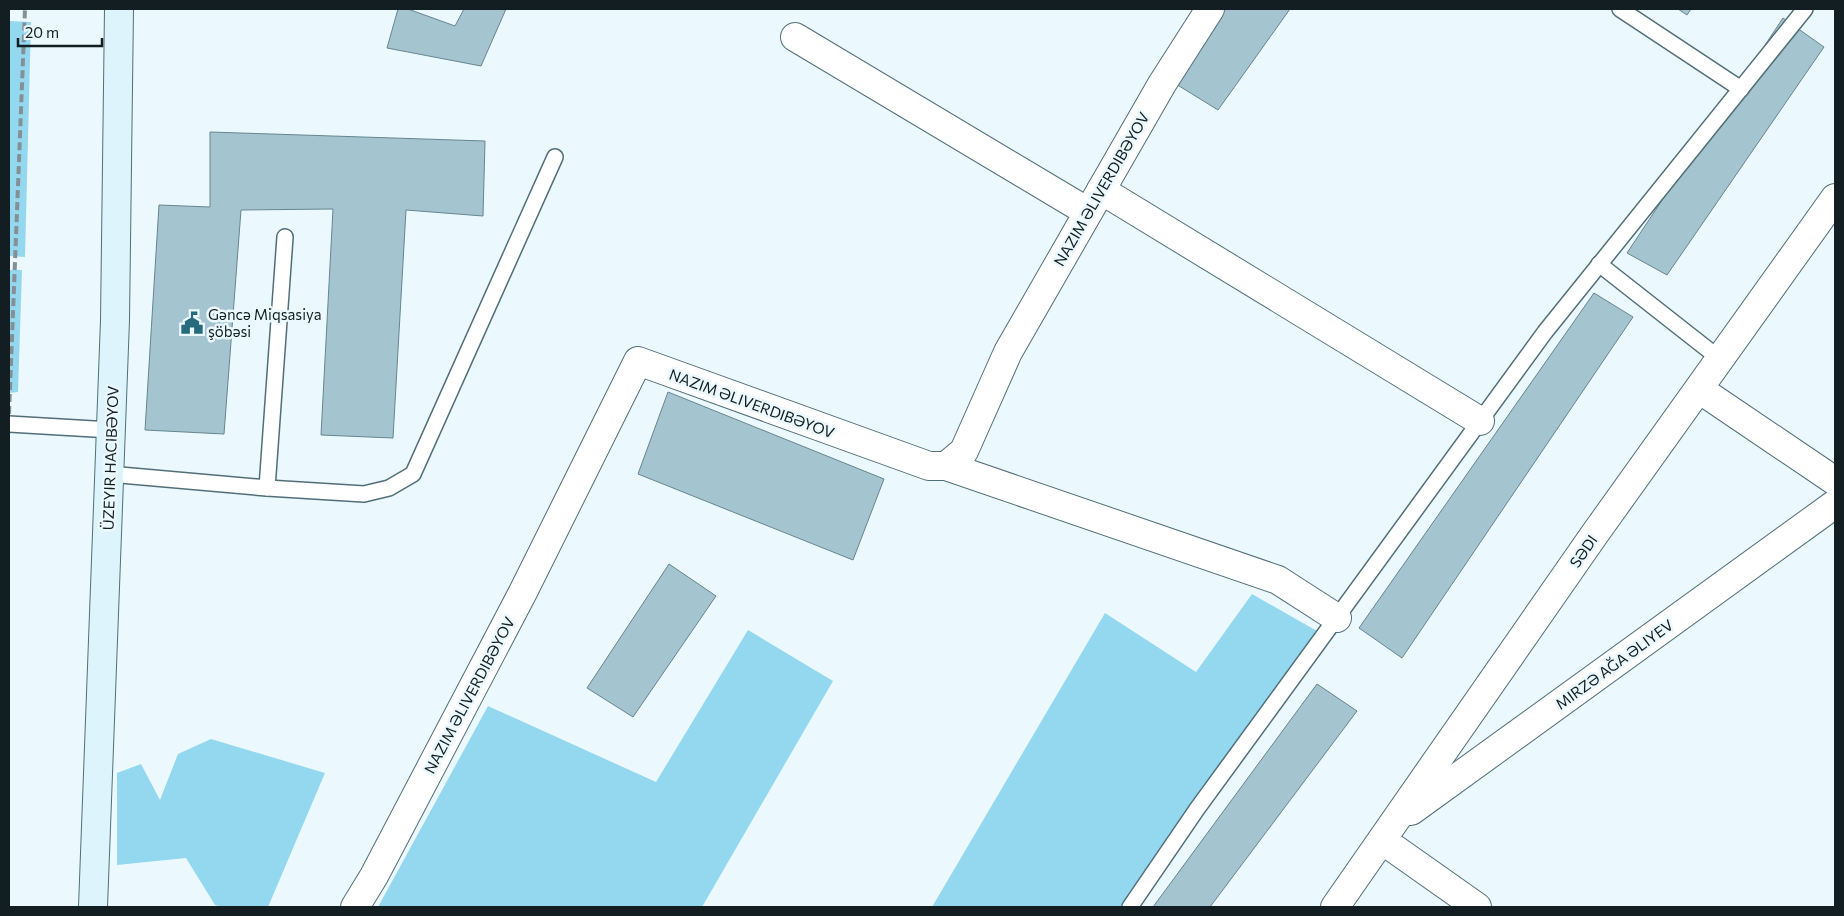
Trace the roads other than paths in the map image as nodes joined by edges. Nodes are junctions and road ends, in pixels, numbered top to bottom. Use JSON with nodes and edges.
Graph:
{"nodes":[{"id":1,"x":119,"y":9,"type":"edge"},
{"id":2,"x":1210,"y":9,"type":"edge"},
{"id":3,"x":1620,"y":9,"type":"edge"},
{"id":4,"x":1805,"y":9,"type":"edge"},
{"id":5,"x":795,"y":37,"type":"dead end"},
{"id":6,"x":1741,"y":89,"type":"junction"},
{"id":7,"x":554,"y":157,"type":"dead end"},
{"id":8,"x":1835,"y":198,"type":"edge"},
{"id":9,"x":1094,"y":201,"type":"junction"},
{"id":10,"x":285,"y":237,"type":"dead end"},
{"id":11,"x":1599,"y":264,"type":"junction"},
{"id":12,"x":1720,"y":359,"type":"junction"},
{"id":13,"x":1699,"y":388,"type":"junction"},
{"id":14,"x":1480,"y":421,"type":"junction"},
{"id":15,"x":9,"y":424,"type":"edge"},
{"id":16,"x":111,"y":430,"type":"junction"},
{"id":17,"x":946,"y":466,"type":"junction"},
{"id":18,"x":109,"y":474,"type":"junction"},
{"id":19,"x":1835,"y":480,"type":"edge"},
{"id":20,"x":267,"y":488,"type":"junction"},
{"id":21,"x":1835,"y":504,"type":"edge"},
{"id":22,"x":1337,"y":618,"type":"junction"},
{"id":23,"x":1388,"y":832,"type":"junction"},
{"id":24,"x":93,"y":907,"type":"edge"},
{"id":25,"x":355,"y":907,"type":"edge"},
{"id":26,"x":1130,"y":907,"type":"edge"},
{"id":27,"x":1336,"y":907,"type":"edge"},
{"id":28,"x":1477,"y":907,"type":"edge"}],
"edges":[{"from":1,"to":16,"type":"main road"},
{"from":2,"to":9,"type":"street","name":"NAZIM ƏLIVERDIBƏYOV"},
{"from":3,"to":6,"type":"lane"},
{"from":4,"to":6,"type":"lane"},
{"from":5,"to":9,"type":"street"},
{"from":6,"to":11,"type":"lane"},
{"from":7,"to":20,"type":"lane"},
{"from":8,"to":12,"type":"street","name":"SƏDI"},
{"from":9,"to":14,"type":"street"},
{"from":9,"to":17,"type":"street","name":"NAZIM ƏLIVERDIBƏYOV"},
{"from":10,"to":20,"type":"lane"},
{"from":11,"to":12,"type":"lane"},
{"from":11,"to":14,"type":"lane"},
{"from":12,"to":13,"type":"street","name":"SƏDI"},
{"from":13,"to":19,"type":"street"},
{"from":13,"to":23,"type":"street","name":"SƏDI"},
{"from":14,"to":22,"type":"lane"},
{"from":15,"to":16,"type":"lane"},
{"from":16,"to":18,"type":"main road"},
{"from":17,"to":22,"type":"street"},
{"from":17,"to":25,"type":"street","name":"NAZIM ƏLIVERDIBƏYOV"},
{"from":18,"to":20,"type":"lane"},
{"from":18,"to":24,"type":"main road"},
{"from":21,"to":23,"type":"street","name":"MIRZƏ AĞA ƏLIYEV"},
{"from":22,"to":26,"type":"lane"},
{"from":23,"to":27,"type":"street","name":"SƏDI"},
{"from":23,"to":28,"type":"street"}]}
